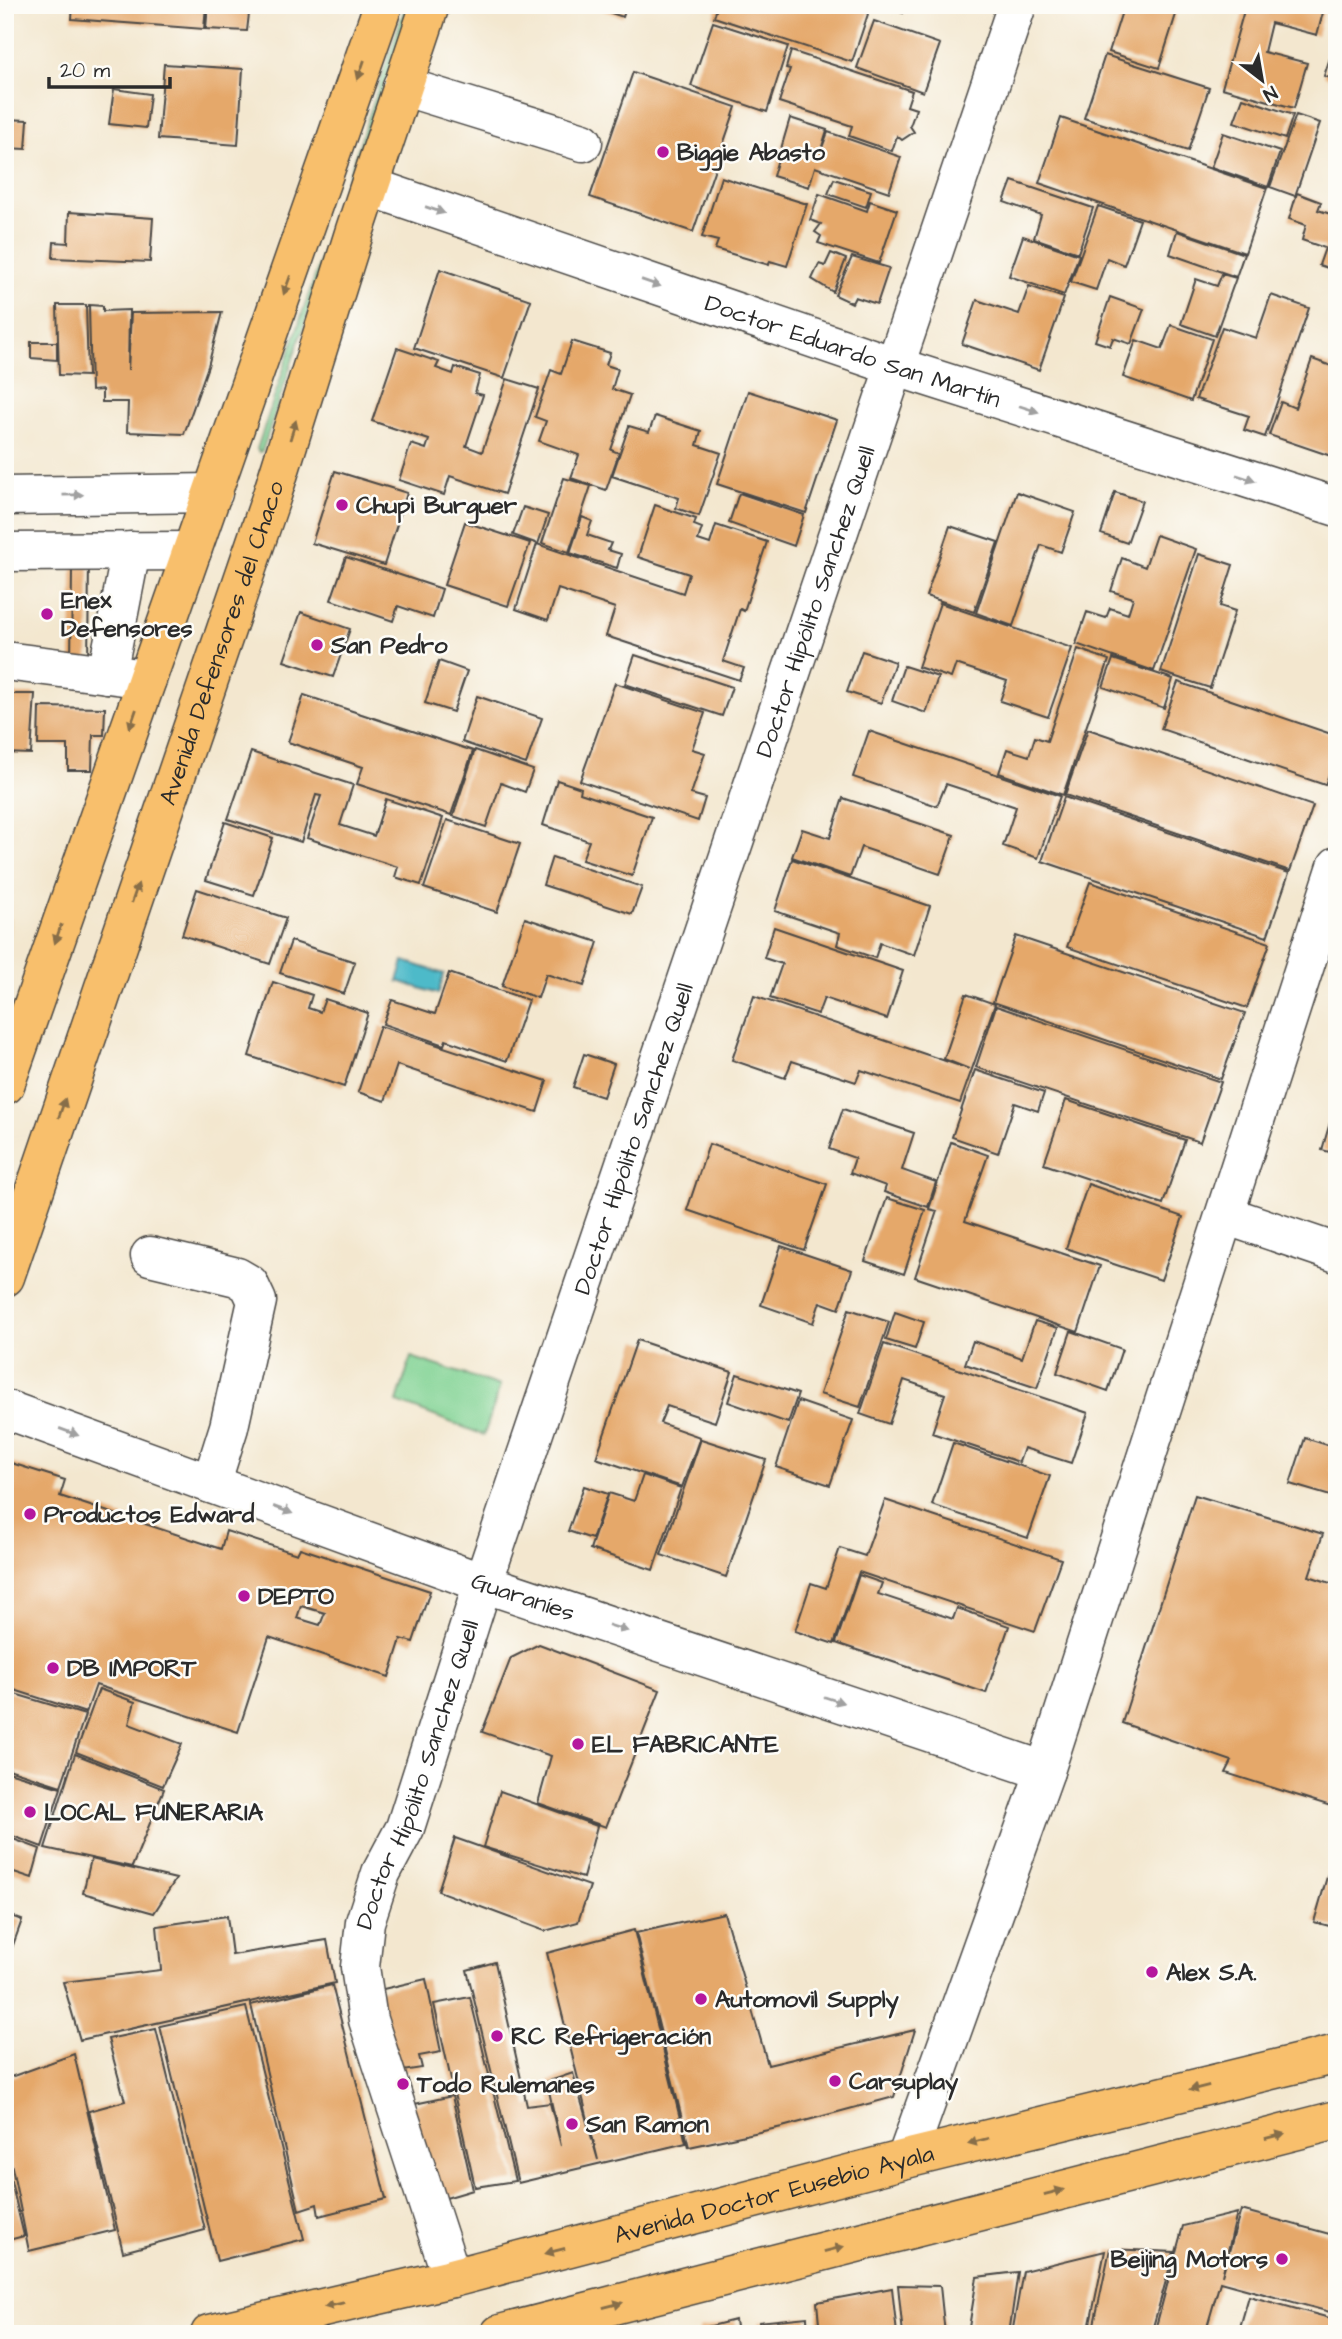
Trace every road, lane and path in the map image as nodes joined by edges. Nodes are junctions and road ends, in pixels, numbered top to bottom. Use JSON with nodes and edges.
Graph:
{"nodes":[{"id":1,"x":383,"y":5,"type":"edge"},
{"id":2,"x":430,"y":5,"type":"edge"},
{"id":3,"x":1017,"y":5,"type":"edge"},
{"id":4,"x":402,"y":86,"type":"junction"},
{"id":5,"x":583,"y":142,"type":"dead end"},
{"id":6,"x":371,"y":187,"type":"junction"},
{"id":7,"x":897,"y":367,"type":"junction"},
{"id":8,"x":213,"y":493,"type":"junction"},
{"id":9,"x":272,"y":495,"type":"junction"},
{"id":10,"x":5,"y":496,"type":"edge"},
{"id":11,"x":1337,"y":507,"type":"edge"},
{"id":12,"x":131,"y":551,"type":"junction"},
{"id":13,"x":192,"y":551,"type":"junction"},
{"id":14,"x":5,"y":552,"type":"edge"},
{"id":15,"x":5,"y":661,"type":"edge"},
{"id":16,"x":107,"y":674,"type":"junction"},
{"id":17,"x":147,"y":679,"type":"junction"},
{"id":18,"x":1337,"y":866,"type":"edge"},
{"id":19,"x":5,"y":1085,"type":"edge"},
{"id":20,"x":1225,"y":1215,"type":"junction"},
{"id":21,"x":1337,"y":1253,"type":"edge"},
{"id":22,"x":150,"y":1256,"type":"dead end"},
{"id":23,"x":5,"y":1277,"type":"edge"},
{"id":24,"x":5,"y":1409,"type":"edge"},
{"id":25,"x":211,"y":1483,"type":"junction"},
{"id":26,"x":483,"y":1583,"type":"junction"},
{"id":27,"x":1045,"y":1771,"type":"junction"},
{"id":28,"x":1337,"y":2054,"type":"edge"},
{"id":29,"x":1337,"y":2120,"type":"edge"},
{"id":30,"x":906,"y":2159,"type":"junction"},
{"id":31,"x":452,"y":2278,"type":"junction"},
{"id":32,"x":210,"y":2334,"type":"edge"},
{"id":33,"x":500,"y":2334,"type":"edge"}],
"edges":[{"from":1,"to":8,"type":"highway","one_way":true},
{"from":2,"to":4,"type":"highway","name":"Avenida Defensores del Chaco"},
{"from":3,"to":7,"type":"street","name":"Doctor Hipólito Sanchez Quell"},
{"from":4,"to":5,"type":"street"},
{"from":4,"to":6,"type":"highway","name":"Avenida Defensores del Chaco"},
{"from":6,"to":7,"type":"street","name":"Doctor Eduardo San Martín","one_way":true},
{"from":9,"to":6,"type":"highway","name":"Avenida Defensores del Chaco","one_way":true},
{"from":7,"to":11,"type":"street","name":"Doctor Eduardo San Martín","one_way":true},
{"from":7,"to":26,"type":"street","name":"Doctor Hipólito Sanchez Quell"},
{"from":8,"to":9,"type":"highway"},
{"from":10,"to":8,"type":"street","one_way":true},
{"from":8,"to":13,"type":"highway"},
{"from":23,"to":9,"type":"highway","name":"Avenida Defensores del Chaco","one_way":true},
{"from":12,"to":13,"type":"street"},
{"from":12,"to":14,"type":"street"},
{"from":12,"to":16,"type":"street"},
{"from":13,"to":17,"type":"highway"},
{"from":15,"to":16,"type":"street"},
{"from":16,"to":17,"type":"street"},
{"from":17,"to":19,"type":"highway","one_way":true},
{"from":18,"to":20,"type":"street"},
{"from":20,"to":21,"type":"street"},
{"from":20,"to":27,"type":"street"},
{"from":22,"to":25,"type":"street"},
{"from":24,"to":25,"type":"street","name":"Guaraníes","one_way":true},
{"from":25,"to":26,"type":"street","name":"Guaraníes","one_way":true},
{"from":26,"to":27,"type":"street","name":"Guaraníes","one_way":true},
{"from":26,"to":31,"type":"street","name":"Doctor Hipólito Sanchez Quell"},
{"from":27,"to":30,"type":"street"},
{"from":28,"to":30,"type":"highway","name":"Avenida Doctor Eusebio Ayala","one_way":true},
{"from":33,"to":29,"type":"highway","one_way":true},
{"from":30,"to":31,"type":"highway","name":"Avenida Doctor Eusebio Ayala","one_way":true},
{"from":31,"to":32,"type":"highway","name":"Avenida Doctor Eusebio Ayala","one_way":true}]}
